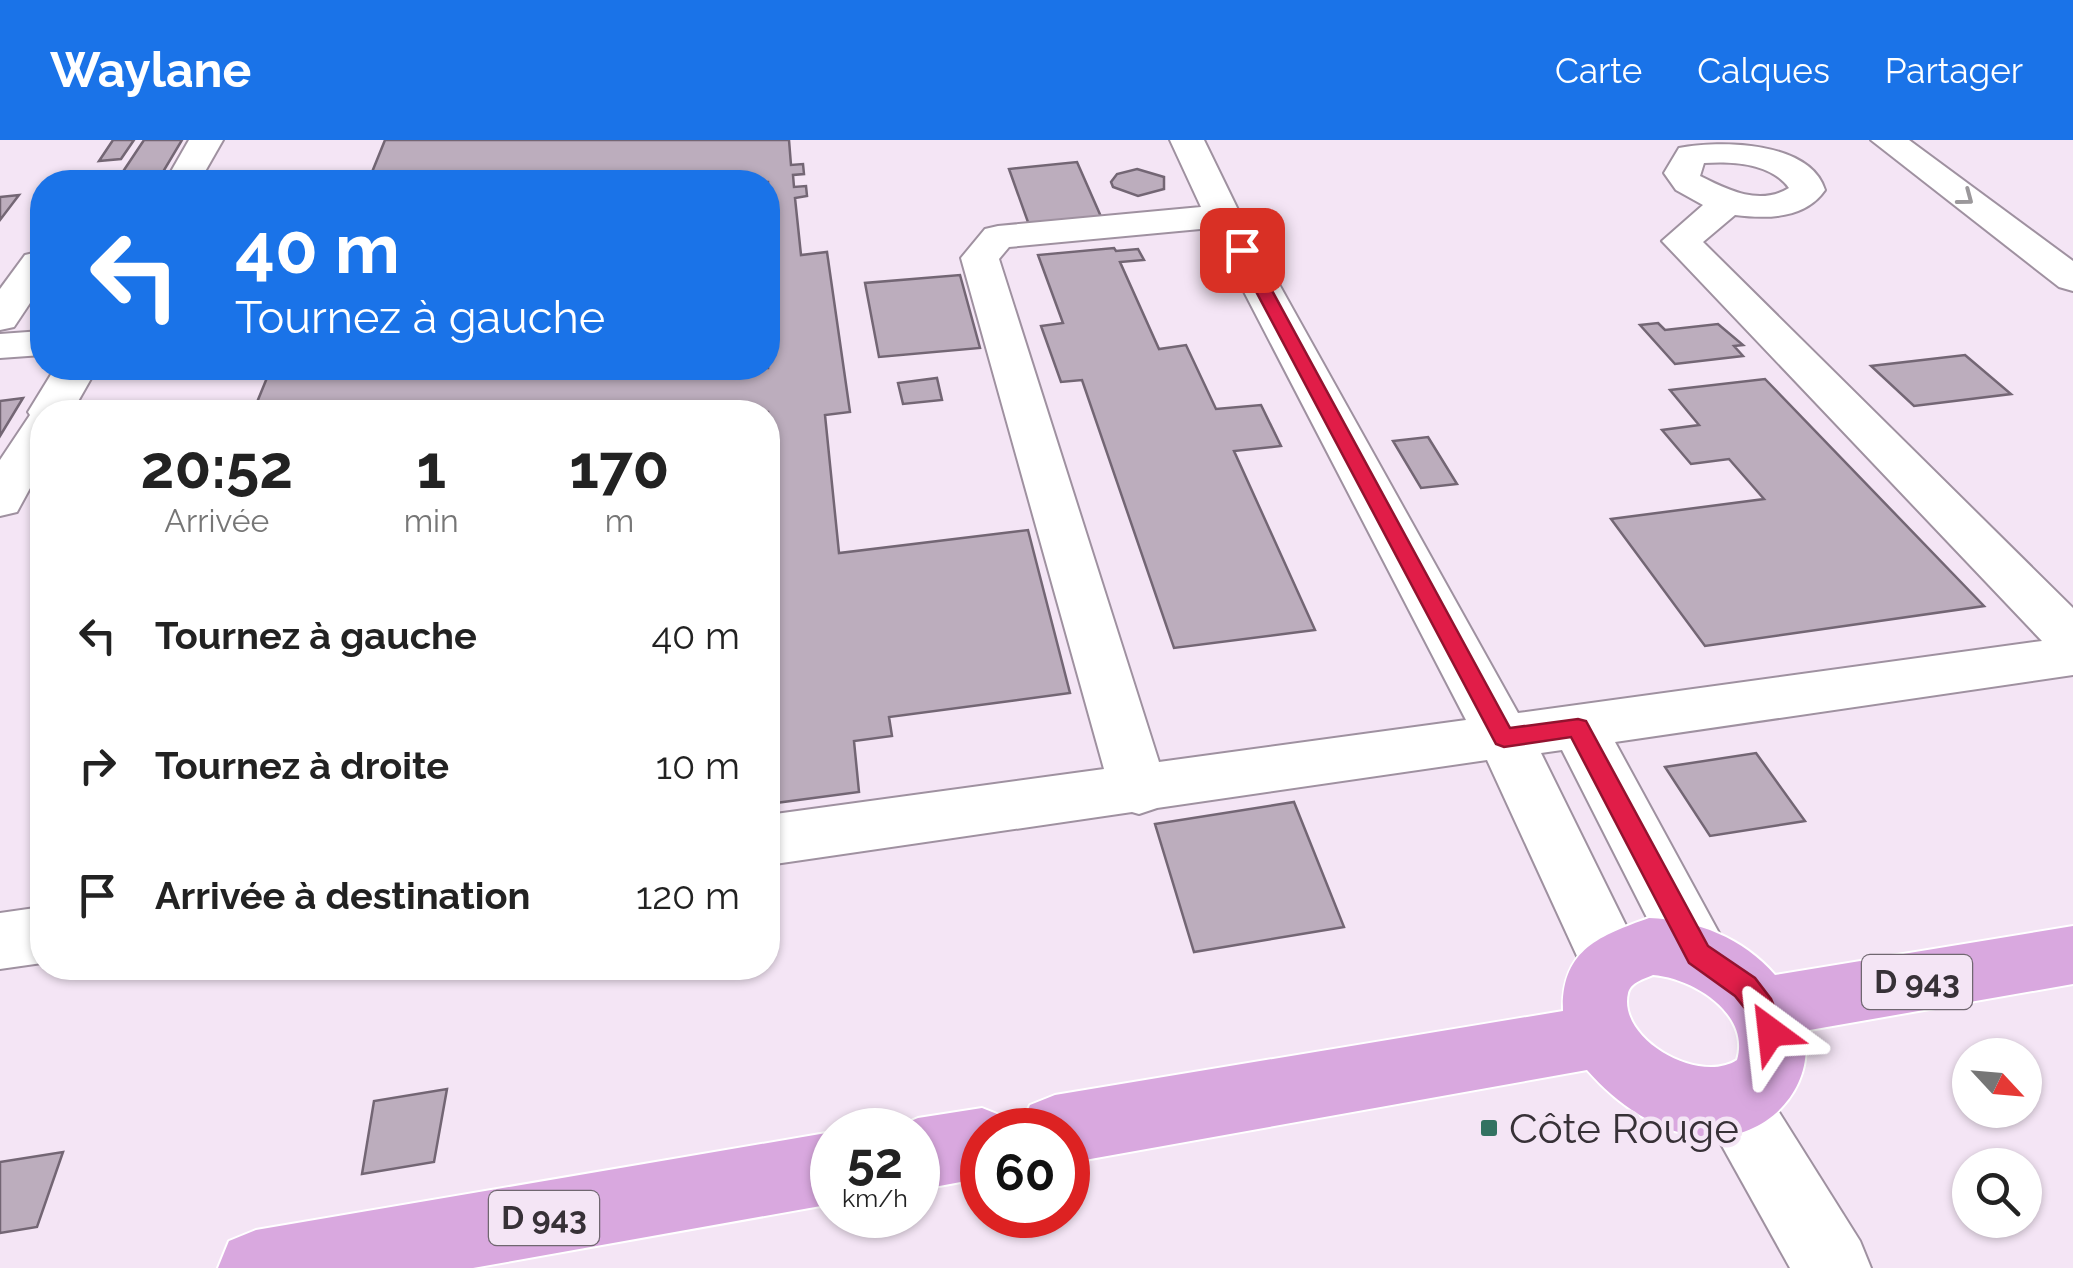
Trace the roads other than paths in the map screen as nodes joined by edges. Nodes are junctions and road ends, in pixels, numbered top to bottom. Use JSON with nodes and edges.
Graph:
{"nodes":[{"id":1,"x":206,"y":140,"type":"edge"},
{"id":2,"x":1187,"y":140,"type":"edge"},
{"id":3,"x":1888,"y":140,"type":"edge"},
{"id":4,"x":189,"y":170,"type":"edge"},
{"id":5,"x":1727,"y":203,"type":"dead end"},
{"id":6,"x":1223,"y":216,"type":"junction"},
{"id":7,"x":30,"y":275,"type":"edge"},
{"id":8,"x":2073,"y":279,"type":"edge"},
{"id":9,"x":0,"y":318,"type":"edge"},
{"id":10,"x":30,"y":344,"type":"edge"},
{"id":11,"x":0,"y":346,"type":"edge"},
{"id":12,"x":30,"y":447,"type":"edge"},
{"id":13,"x":0,"y":501,"type":"edge"},
{"id":14,"x":2073,"y":640,"type":"edge"},
{"id":15,"x":2073,"y":656,"type":"edge"},
{"id":16,"x":1578,"y":728,"type":"junction"},
{"id":17,"x":1504,"y":738,"type":"junction"},
{"id":18,"x":1139,"y":791,"type":"junction"},
{"id":19,"x":780,"y":838,"type":"edge"},
{"id":20,"x":30,"y":937,"type":"edge"},
{"id":21,"x":0,"y":941,"type":"edge"},
{"id":22,"x":1699,"y":955,"type":"junction"},
{"id":23,"x":2073,"y":955,"type":"edge"},
{"id":24,"x":1612,"y":960,"type":"junction"},
{"id":25,"x":1762,"y":1008,"type":"junction"},
{"id":26,"x":1603,"y":1036,"type":"junction"},
{"id":27,"x":1732,"y":1101,"type":"junction"},
{"id":28,"x":1090,"y":1124,"type":"edge"},
{"id":29,"x":810,"y":1172,"type":"edge"},
{"id":30,"x":256,"y":1268,"type":"edge"},
{"id":31,"x":1833,"y":1268,"type":"edge"}],
"edges":[{"from":1,"to":4,"type":"lane"},
{"from":2,"to":6,"type":"lane"},
{"from":3,"to":8,"type":"lane","one_way":true},
{"from":5,"to":14,"type":"lane"},
{"from":6,"to":17,"type":"lane"},
{"from":6,"to":18,"type":"lane"},
{"from":7,"to":9,"type":"lane"},
{"from":10,"to":11,"type":"lane"},
{"from":12,"to":13,"type":"lane"},
{"from":15,"to":16,"type":"lane"},
{"from":16,"to":17,"type":"lane"},
{"from":16,"to":22,"type":"lane"},
{"from":17,"to":18,"type":"lane"},
{"from":17,"to":24,"type":"lane"},
{"from":18,"to":19,"type":"lane"},
{"from":20,"to":21,"type":"lane"},
{"from":22,"to":24,"type":"main road"},
{"from":22,"to":25,"type":"main road"},
{"from":23,"to":25,"type":"main road","number":"D 943"},
{"from":24,"to":26,"type":"main road"},
{"from":25,"to":27,"type":"main road"},
{"from":26,"to":27,"type":"main road"},
{"from":26,"to":28,"type":"main road"},
{"from":27,"to":31,"type":"lane"},
{"from":29,"to":30,"type":"main road","number":"D 943"}]}
